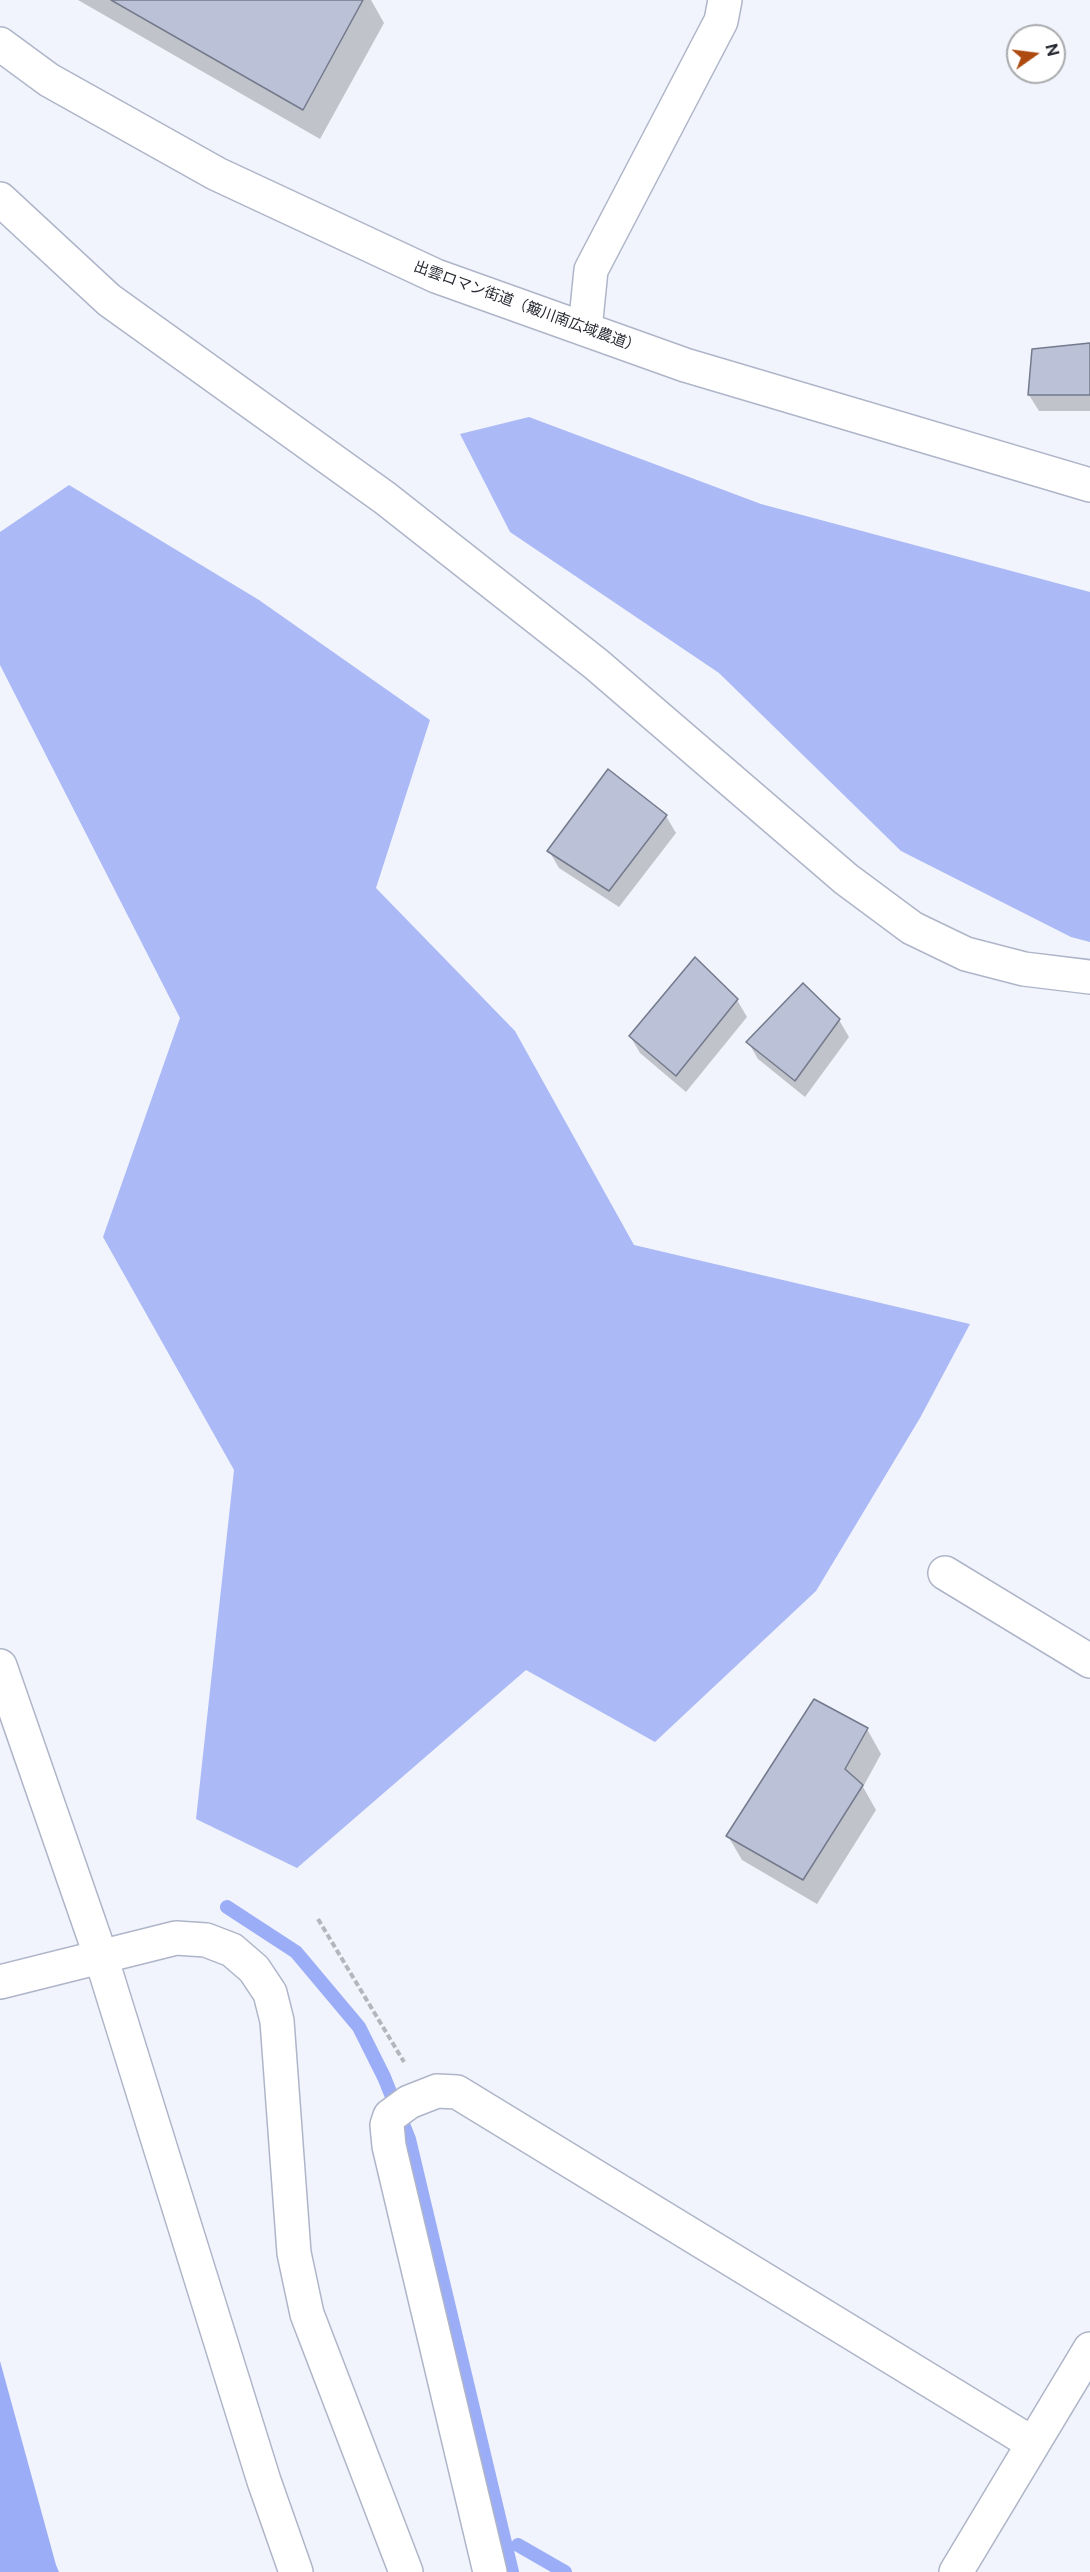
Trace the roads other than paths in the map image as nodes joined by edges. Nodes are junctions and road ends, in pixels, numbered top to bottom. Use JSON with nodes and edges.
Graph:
{"nodes":[{"id":1,"x":725,"y":0,"type":"edge"},
{"id":2,"x":0,"y":44,"type":"edge"},
{"id":3,"x":0,"y":199,"type":"edge"},
{"id":4,"x":585,"y":329,"type":"junction"},
{"id":5,"x":1090,"y":485,"type":"edge"},
{"id":6,"x":1090,"y":977,"type":"edge"},
{"id":7,"x":945,"y":1573,"type":"dead end"},
{"id":8,"x":1090,"y":1661,"type":"edge"},
{"id":9,"x":0,"y":1666,"type":"edge"},
{"id":10,"x":101,"y":1957,"type":"junction"},
{"id":11,"x":0,"y":1982,"type":"edge"},
{"id":12,"x":1090,"y":2349,"type":"edge"},
{"id":13,"x":1032,"y":2443,"type":"junction"},
{"id":14,"x":296,"y":2572,"type":"edge"},
{"id":15,"x":406,"y":2572,"type":"edge"},
{"id":16,"x":490,"y":2572,"type":"edge"},
{"id":17,"x":956,"y":2572,"type":"edge"}],
"edges":[{"from":1,"to":4,"type":"street"},
{"from":2,"to":4,"type":"street","name":"出雲ロマン街道（簸川南広域農道）"},
{"from":3,"to":6,"type":"street"},
{"from":4,"to":5,"type":"street","name":"出雲ロマン街道（簸川南広域農道）"},
{"from":7,"to":8,"type":"street"},
{"from":9,"to":10,"type":"street"},
{"from":10,"to":11,"type":"street"},
{"from":10,"to":14,"type":"street"},
{"from":10,"to":15,"type":"street"},
{"from":12,"to":13,"type":"street"},
{"from":13,"to":16,"type":"street"},
{"from":13,"to":17,"type":"street"}]}
